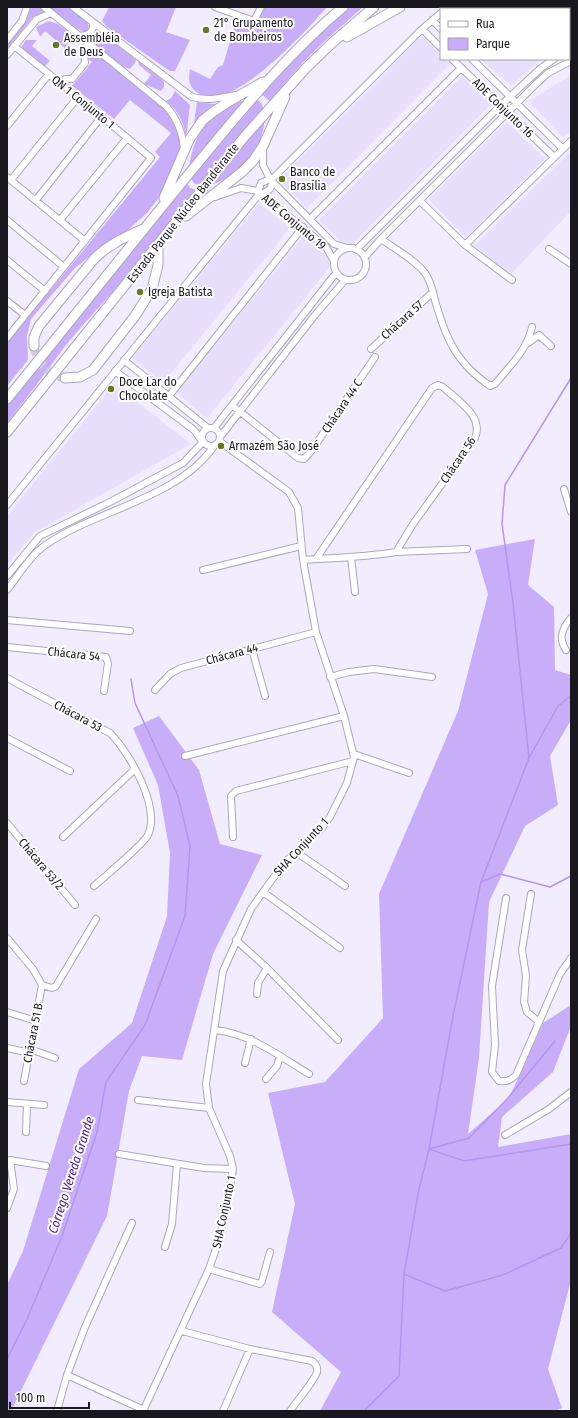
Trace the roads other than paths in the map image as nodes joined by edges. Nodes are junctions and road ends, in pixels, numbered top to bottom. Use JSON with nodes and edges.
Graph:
{"nodes":[{"id":1,"x":27,"y":7,"type":"edge"},
{"id":2,"x":44,"y":7,"type":"edge"},
{"id":3,"x":73,"y":7,"type":"edge"},
{"id":4,"x":215,"y":7,"type":"edge"},
{"id":5,"x":261,"y":7,"type":"edge"},
{"id":6,"x":334,"y":7,"type":"edge"},
{"id":7,"x":343,"y":7,"type":"edge"},
{"id":8,"x":374,"y":7,"type":"edge"},
{"id":9,"x":400,"y":7,"type":"edge"},
{"id":10,"x":222,"y":8,"type":"edge"},
{"id":11,"x":50,"y":13,"type":"junction"},
{"id":12,"x":440,"y":14,"type":"edge"},
{"id":13,"x":432,"y":20,"type":"junction"},
{"id":14,"x":92,"y":22,"type":"junction"},
{"id":15,"x":319,"y":27,"type":"junction"},
{"id":16,"x":440,"y":28,"type":"edge"},
{"id":17,"x":422,"y":29,"type":"junction"},
{"id":18,"x":80,"y":36,"type":"junction"},
{"id":19,"x":7,"y":40,"type":"edge"},
{"id":20,"x":88,"y":43,"type":"junction"},
{"id":21,"x":332,"y":43,"type":"junction"},
{"id":22,"x":14,"y":46,"type":"junction"},
{"id":23,"x":440,"y":47,"type":"edge"},
{"id":24,"x":7,"y":55,"type":"edge"},
{"id":25,"x":453,"y":60,"type":"edge"},
{"id":26,"x":473,"y":60,"type":"edge"},
{"id":27,"x":553,"y":60,"type":"edge"},
{"id":28,"x":571,"y":61,"type":"edge"},
{"id":29,"x":461,"y":68,"type":"junction"},
{"id":30,"x":49,"y":74,"type":"junction"},
{"id":31,"x":271,"y":78,"type":"junction"},
{"id":32,"x":61,"y":83,"type":"junction"},
{"id":33,"x":292,"y":83,"type":"junction"},
{"id":34,"x":243,"y":93,"type":"junction"},
{"id":35,"x":510,"y":96,"type":"junction"},
{"id":36,"x":78,"y":97,"type":"junction"},
{"id":37,"x":517,"y":103,"type":"junction"},
{"id":38,"x":500,"y":106,"type":"junction"},
{"id":39,"x":507,"y":112,"type":"junction"},
{"id":40,"x":528,"y":113,"type":"junction"},
{"id":41,"x":102,"y":116,"type":"junction"},
{"id":42,"x":518,"y":123,"type":"junction"},
{"id":43,"x":7,"y":126,"type":"edge"},
{"id":44,"x":127,"y":138,"type":"junction"},
{"id":45,"x":571,"y":141,"type":"edge"},
{"id":46,"x":557,"y":143,"type":"junction"},
{"id":47,"x":263,"y":146,"type":"junction"},
{"id":48,"x":563,"y":149,"type":"junction"},
{"id":49,"x":184,"y":152,"type":"junction"},
{"id":50,"x":548,"y":152,"type":"junction"},
{"id":51,"x":554,"y":157,"type":"junction"},
{"id":52,"x":9,"y":178,"type":"edge"},
{"id":53,"x":271,"y":180,"type":"junction"},
{"id":54,"x":260,"y":193,"type":"junction"},
{"id":55,"x":36,"y":200,"type":"junction"},
{"id":56,"x":204,"y":201,"type":"junction"},
{"id":57,"x":420,"y":202,"type":"junction"},
{"id":58,"x":160,"y":209,"type":"junction"},
{"id":59,"x":310,"y":219,"type":"junction"},
{"id":60,"x":7,"y":220,"type":"edge"},
{"id":61,"x":60,"y":220,"type":"junction"},
{"id":62,"x":176,"y":222,"type":"junction"},
{"id":63,"x":303,"y":227,"type":"junction"},
{"id":64,"x":144,"y":229,"type":"junction"},
{"id":65,"x":382,"y":239,"type":"junction"},
{"id":66,"x":85,"y":241,"type":"junction"},
{"id":67,"x":465,"y":245,"type":"junction"},
{"id":68,"x":158,"y":246,"type":"junction"},
{"id":69,"x":347,"y":248,"type":"junction"},
{"id":70,"x":357,"y":249,"type":"junction"},
{"id":71,"x":549,"y":249,"type":"dead end"},
{"id":72,"x":365,"y":257,"type":"junction"},
{"id":73,"x":7,"y":260,"type":"edge"},
{"id":74,"x":334,"y":261,"type":"junction"},
{"id":75,"x":571,"y":264,"type":"edge"},
{"id":76,"x":64,"y":267,"type":"junction"},
{"id":77,"x":336,"y":273,"type":"junction"},
{"id":78,"x":345,"y":280,"type":"junction"},
{"id":79,"x":512,"y":280,"type":"dead end"},
{"id":80,"x":45,"y":291,"type":"junction"},
{"id":81,"x":433,"y":292,"type":"junction"},
{"id":82,"x":7,"y":300,"type":"edge"},
{"id":83,"x":308,"y":309,"type":"junction"},
{"id":84,"x":25,"y":315,"type":"junction"},
{"id":85,"x":315,"y":315,"type":"junction"},
{"id":86,"x":532,"y":328,"type":"dead end"},
{"id":87,"x":7,"y":338,"type":"edge"},
{"id":88,"x":527,"y":344,"type":"junction"},
{"id":89,"x":34,"y":346,"type":"tunnel mouth"},
{"id":90,"x":551,"y":346,"type":"dead end"},
{"id":91,"x":371,"y":349,"type":"dead end"},
{"id":92,"x":375,"y":358,"type":"dead end"},
{"id":93,"x":124,"y":360,"type":"junction"},
{"id":94,"x":115,"y":371,"type":"junction"},
{"id":95,"x":137,"y":371,"type":"junction"},
{"id":96,"x":65,"y":378,"type":"tunnel mouth"},
{"id":97,"x":129,"y":380,"type":"junction"},
{"id":98,"x":247,"y":387,"type":"junction"},
{"id":99,"x":255,"y":393,"type":"junction"},
{"id":100,"x":169,"y":396,"type":"junction"},
{"id":101,"x":7,"y":399,"type":"edge"},
{"id":102,"x":233,"y":406,"type":"junction"},
{"id":103,"x":241,"y":412,"type":"junction"},
{"id":104,"x":202,"y":422,"type":"junction"},
{"id":105,"x":211,"y":428,"type":"junction"},
{"id":106,"x":194,"y":430,"type":"junction"},
{"id":107,"x":7,"y":432,"type":"edge"},
{"id":108,"x":220,"y":439,"type":"junction"},
{"id":109,"x":203,"y":441,"type":"junction"},
{"id":110,"x":214,"y":446,"type":"junction"},
{"id":111,"x":564,"y":489,"type":"dead end"},
{"id":112,"x":7,"y":505,"type":"edge"},
{"id":113,"x":571,"y":512,"type":"edge"},
{"id":114,"x":40,"y":536,"type":"junction"},
{"id":115,"x":45,"y":545,"type":"junction"},
{"id":116,"x":301,"y":546,"type":"junction"},
{"id":117,"x":467,"y":549,"type":"dead end"},
{"id":118,"x":396,"y":552,"type":"junction"},
{"id":119,"x":351,"y":557,"type":"junction"},
{"id":120,"x":316,"y":559,"type":"junction"},
{"id":121,"x":303,"y":560,"type":"junction"},
{"id":122,"x":203,"y":570,"type":"dead end"},
{"id":123,"x":7,"y":576,"type":"edge"},
{"id":124,"x":7,"y":590,"type":"edge"},
{"id":125,"x":355,"y":592,"type":"dead end"},
{"id":126,"x":571,"y":618,"type":"edge"},
{"id":127,"x":7,"y":620,"type":"edge"},
{"id":128,"x":130,"y":631,"type":"dead end"},
{"id":129,"x":316,"y":632,"type":"junction"},
{"id":130,"x":7,"y":647,"type":"edge"},
{"id":131,"x":252,"y":649,"type":"junction"},
{"id":132,"x":566,"y":650,"type":"dead end"},
{"id":133,"x":330,"y":677,"type":"junction"},
{"id":134,"x":432,"y":677,"type":"dead end"},
{"id":135,"x":7,"y":678,"type":"edge"},
{"id":136,"x":156,"y":690,"type":"dead end"},
{"id":137,"x":104,"y":691,"type":"dead end"},
{"id":138,"x":265,"y":696,"type":"dead end"},
{"id":139,"x":344,"y":716,"type":"junction"},
{"id":140,"x":7,"y":738,"type":"edge"},
{"id":141,"x":184,"y":756,"type":"dead end"},
{"id":142,"x":354,"y":758,"type":"junction"},
{"id":143,"x":135,"y":769,"type":"junction"},
{"id":144,"x":70,"y":771,"type":"dead end"},
{"id":145,"x":409,"y":773,"type":"dead end"},
{"id":146,"x":7,"y":823,"type":"edge"},
{"id":147,"x":62,"y":836,"type":"dead end"},
{"id":148,"x":233,"y":836,"type":"dead end"},
{"id":149,"x":296,"y":852,"type":"junction"},
{"id":150,"x":94,"y":886,"type":"dead end"},
{"id":151,"x":345,"y":886,"type":"dead end"},
{"id":152,"x":262,"y":892,"type":"junction"},
{"id":153,"x":532,"y":894,"type":"dead end"},
{"id":154,"x":506,"y":898,"type":"dead end"},
{"id":155,"x":75,"y":905,"type":"dead end"},
{"id":156,"x":96,"y":919,"type":"dead end"},
{"id":157,"x":7,"y":938,"type":"edge"},
{"id":158,"x":236,"y":940,"type":"junction"},
{"id":159,"x":340,"y":948,"type":"dead end"},
{"id":160,"x":571,"y":958,"type":"edge"},
{"id":161,"x":267,"y":968,"type":"junction"},
{"id":162,"x":42,"y":985,"type":"junction"},
{"id":163,"x":257,"y":994,"type":"dead end"},
{"id":164,"x":7,"y":1012,"type":"edge"},
{"id":165,"x":36,"y":1021,"type":"junction"},
{"id":166,"x":539,"y":1022,"type":"junction"},
{"id":167,"x":214,"y":1030,"type":"junction"},
{"id":168,"x":251,"y":1039,"type":"junction"},
{"id":169,"x":338,"y":1040,"type":"dead end"},
{"id":170,"x":7,"y":1048,"type":"edge"},
{"id":171,"x":30,"y":1051,"type":"junction"},
{"id":172,"x":280,"y":1056,"type":"junction"},
{"id":173,"x":55,"y":1058,"type":"dead end"},
{"id":174,"x":245,"y":1062,"type":"dead end"},
{"id":175,"x":308,"y":1074,"type":"dead end"},
{"id":176,"x":266,"y":1079,"type":"dead end"},
{"id":177,"x":24,"y":1081,"type":"dead end"},
{"id":178,"x":571,"y":1092,"type":"edge"},
{"id":179,"x":138,"y":1100,"type":"dead end"},
{"id":180,"x":7,"y":1102,"type":"edge"},
{"id":181,"x":27,"y":1104,"type":"junction"},
{"id":182,"x":44,"y":1105,"type":"dead end"},
{"id":183,"x":209,"y":1108,"type":"junction"},
{"id":184,"x":26,"y":1132,"type":"dead end"},
{"id":185,"x":505,"y":1135,"type":"dead end"},
{"id":186,"x":119,"y":1154,"type":"dead end"},
{"id":187,"x":177,"y":1164,"type":"junction"},
{"id":188,"x":46,"y":1166,"type":"dead end"},
{"id":189,"x":233,"y":1169,"type":"junction"},
{"id":190,"x":7,"y":1208,"type":"edge"},
{"id":191,"x":132,"y":1223,"type":"dead end"},
{"id":192,"x":165,"y":1247,"type":"dead end"},
{"id":193,"x":270,"y":1252,"type":"dead end"},
{"id":194,"x":209,"y":1269,"type":"junction"},
{"id":195,"x":182,"y":1331,"type":"junction"},
{"id":196,"x":250,"y":1349,"type":"junction"},
{"id":197,"x":67,"y":1374,"type":"junction"},
{"id":198,"x":57,"y":1411,"type":"edge"},
{"id":199,"x":143,"y":1411,"type":"edge"},
{"id":200,"x":223,"y":1411,"type":"edge"},
{"id":201,"x":290,"y":1411,"type":"edge"}],
"edges":[{"from":1,"to":19,"type":"street"},
{"from":2,"to":11,"type":"street"},
{"from":3,"to":14,"type":"street"},
{"from":4,"to":10,"type":"street"},
{"from":5,"to":10,"type":"street"},
{"from":6,"to":15,"type":"highway"},
{"from":7,"to":15,"type":"highway","name":"Estrada Parque Núcleo Bandeirante"},
{"from":8,"to":21,"type":"highway","name":"Estrada Parque Núcleo Bandeirante"},
{"from":9,"to":21,"type":"highway"},
{"from":11,"to":18,"type":"street"},
{"from":11,"to":22,"type":"street"},
{"from":12,"to":13,"type":"street"},
{"from":13,"to":16,"type":"street"},
{"from":13,"to":17,"type":"street"},
{"from":14,"to":18,"type":"street"},
{"from":14,"to":34,"type":"street"},
{"from":15,"to":31,"type":"highway","name":"Estrada Parque Núcleo Bandeirante"},
{"from":17,"to":23,"type":"street"},
{"from":17,"to":53,"type":"street"},
{"from":18,"to":20,"type":"street"},
{"from":20,"to":32,"type":"street"},
{"from":20,"to":49,"type":"street"},
{"from":21,"to":33,"type":"highway","name":"Estrada Parque Núcleo Bandeirante"},
{"from":22,"to":24,"type":"street"},
{"from":22,"to":30,"type":"street","name":"QN 1 Conjunto 1"},
{"from":25,"to":29,"type":"street","name":"ADE Conjunto 16"},
{"from":26,"to":35,"type":"street","name":"ADE Conjunto 16"},
{"from":27,"to":35,"type":"street"},
{"from":28,"to":37,"type":"street"},
{"from":29,"to":38,"type":"street","name":"ADE Conjunto 16"},
{"from":29,"to":59,"type":"street"},
{"from":30,"to":32,"type":"street","name":"QN 1 Conjunto 1"},
{"from":30,"to":43,"type":"street"},
{"from":31,"to":34,"type":"highway"},
{"from":31,"to":58,"type":"highway","name":"Estrada Parque Núcleo Bandeirante"},
{"from":32,"to":36,"type":"street","name":"QN 1 Conjunto 1"},
{"from":33,"to":47,"type":"highway"},
{"from":33,"to":62,"type":"highway","name":"Estrada Parque Núcleo Bandeirante"},
{"from":34,"to":49,"type":"highway"},
{"from":35,"to":37,"type":"street","name":"ADE Conjunto 16"},
{"from":35,"to":38,"type":"street"},
{"from":36,"to":41,"type":"street","name":"QN 1 Conjunto 1"},
{"from":36,"to":52,"type":"street"},
{"from":37,"to":39,"type":"street"},
{"from":37,"to":40,"type":"street","name":"ADE Conjunto 16"},
{"from":38,"to":39,"type":"street","name":"ADE Conjunto 16"},
{"from":38,"to":70,"type":"street"},
{"from":39,"to":42,"type":"street","name":"ADE Conjunto 16"},
{"from":39,"to":57,"type":"street"},
{"from":40,"to":42,"type":"street"},
{"from":40,"to":46,"type":"street","name":"ADE Conjunto 16"},
{"from":41,"to":44,"type":"street","name":"QN 1 Conjunto 1"},
{"from":41,"to":55,"type":"street"},
{"from":42,"to":50,"type":"street","name":"ADE Conjunto 16"},
{"from":44,"to":61,"type":"street"},
{"from":44,"to":66,"type":"street","name":"QN 1 Conjunto 1"},
{"from":45,"to":48,"type":"street"},
{"from":46,"to":48,"type":"street","name":"ADE Conjunto 16"},
{"from":46,"to":50,"type":"street"},
{"from":47,"to":53,"type":"street","name":"ADE Conjunto 19"},
{"from":47,"to":56,"type":"highway"},
{"from":48,"to":51,"type":"street"},
{"from":49,"to":58,"type":"highway"},
{"from":50,"to":51,"type":"street","name":"ADE Conjunto 16"},
{"from":51,"to":67,"type":"street"},
{"from":52,"to":55,"type":"street"},
{"from":53,"to":54,"type":"street"},
{"from":53,"to":54,"type":"street"},
{"from":53,"to":59,"type":"street","name":"ADE Conjunto 19"},
{"from":54,"to":56,"type":"street","name":"ADE Conjunto 19"},
{"from":54,"to":63,"type":"street","name":"ADE Conjunto 19"},
{"from":54,"to":93,"type":"street"},
{"from":55,"to":61,"type":"street"},
{"from":56,"to":62,"type":"highway"},
{"from":57,"to":65,"type":"street"},
{"from":57,"to":67,"type":"street"},
{"from":58,"to":64,"type":"highway","name":"Estrada Parque Núcleo Bandeirante"},
{"from":59,"to":69,"type":"street","name":"ADE Conjunto 19"},
{"from":60,"to":76,"type":"street"},
{"from":61,"to":66,"type":"street"},
{"from":62,"to":68,"type":"highway","name":"Estrada Parque Núcleo Bandeirante"},
{"from":63,"to":74,"type":"street","name":"ADE Conjunto 19"},
{"from":63,"to":100,"type":"street"},
{"from":64,"to":89,"type":"highway"},
{"from":64,"to":101,"type":"highway","name":"Estrada Parque Núcleo Bandeirante"},
{"from":65,"to":72,"type":"street"},
{"from":65,"to":81,"type":"street"},
{"from":66,"to":76,"type":"street"},
{"from":67,"to":79,"type":"street"},
{"from":68,"to":96,"type":"highway"},
{"from":68,"to":107,"type":"highway","name":"Estrada Parque Núcleo Bandeirante"},
{"from":69,"to":70,"type":"street"},
{"from":69,"to":74,"type":"street"},
{"from":70,"to":72,"type":"street"},
{"from":71,"to":75,"type":"street"},
{"from":72,"to":78,"type":"street"},
{"from":73,"to":80,"type":"street"},
{"from":74,"to":77,"type":"street"},
{"from":76,"to":80,"type":"street"},
{"from":77,"to":78,"type":"street"},
{"from":77,"to":83,"type":"street"},
{"from":78,"to":85,"type":"street"},
{"from":80,"to":84,"type":"street"},
{"from":81,"to":88,"type":"street"},
{"from":81,"to":91,"type":"street","name":"Chácara 57"},
{"from":82,"to":84,"type":"street"},
{"from":83,"to":85,"type":"street"},
{"from":83,"to":98,"type":"street"},
{"from":84,"to":87,"type":"street"},
{"from":85,"to":99,"type":"street"},
{"from":86,"to":88,"type":"street"},
{"from":88,"to":90,"type":"street"},
{"from":92,"to":103,"type":"street","name":"Chácara 44 C"},
{"from":93,"to":94,"type":"street"},
{"from":93,"to":95,"type":"street"},
{"from":94,"to":97,"type":"street"},
{"from":94,"to":112,"type":"street"},
{"from":95,"to":97,"type":"street"},
{"from":95,"to":100,"type":"street"},
{"from":97,"to":106,"type":"street"},
{"from":98,"to":99,"type":"street"},
{"from":98,"to":102,"type":"street"},
{"from":99,"to":103,"type":"street"},
{"from":100,"to":104,"type":"street"},
{"from":102,"to":103,"type":"street","name":"Chácara 44 C"},
{"from":102,"to":105,"type":"street"},
{"from":103,"to":108,"type":"street"},
{"from":104,"to":105,"type":"street"},
{"from":104,"to":106,"type":"street"},
{"from":105,"to":108,"type":"street"},
{"from":105,"to":109,"type":"street"},
{"from":106,"to":109,"type":"street"},
{"from":108,"to":110,"type":"street"},
{"from":108,"to":116,"type":"street","name":"SHA Conjunto 1"},
{"from":109,"to":110,"type":"street"},
{"from":109,"to":114,"type":"street"},
{"from":110,"to":115,"type":"street"},
{"from":111,"to":113,"type":"street"},
{"from":114,"to":115,"type":"street"},
{"from":114,"to":123,"type":"street"},
{"from":115,"to":124,"type":"street"},
{"from":116,"to":121,"type":"street","name":"SHA Conjunto 1"},
{"from":116,"to":122,"type":"street"},
{"from":117,"to":118,"type":"street"},
{"from":118,"to":119,"type":"street"},
{"from":118,"to":120,"type":"street","name":"Chácara 56"},
{"from":119,"to":120,"type":"street"},
{"from":119,"to":125,"type":"street"},
{"from":120,"to":121,"type":"street"},
{"from":121,"to":129,"type":"street","name":"SHA Conjunto 1"},
{"from":126,"to":132,"type":"street"},
{"from":127,"to":128,"type":"street"},
{"from":129,"to":131,"type":"street","name":"Chácara 44"},
{"from":129,"to":133,"type":"street","name":"SHA Conjunto 1"},
{"from":130,"to":137,"type":"street","name":"Chácara 54"},
{"from":131,"to":136,"type":"street","name":"Chácara 44"},
{"from":131,"to":138,"type":"street"},
{"from":133,"to":134,"type":"street"},
{"from":133,"to":139,"type":"street","name":"SHA Conjunto 1"},
{"from":135,"to":143,"type":"street","name":"Chácara 53"},
{"from":139,"to":141,"type":"street"},
{"from":139,"to":142,"type":"street","name":"SHA Conjunto 1"},
{"from":140,"to":144,"type":"street"},
{"from":142,"to":145,"type":"street"},
{"from":142,"to":148,"type":"street"},
{"from":142,"to":149,"type":"street","name":"SHA Conjunto 1"},
{"from":143,"to":147,"type":"street"},
{"from":143,"to":150,"type":"street","name":"Chácara 53"},
{"from":146,"to":155,"type":"street","name":"Chácara 53/2"},
{"from":149,"to":151,"type":"street"},
{"from":149,"to":152,"type":"street","name":"SHA Conjunto 1"},
{"from":152,"to":158,"type":"street","name":"SHA Conjunto 1"},
{"from":152,"to":159,"type":"street"},
{"from":153,"to":166,"type":"street"},
{"from":154,"to":166,"type":"street"},
{"from":156,"to":162,"type":"street"},
{"from":157,"to":162,"type":"street"},
{"from":158,"to":161,"type":"street"},
{"from":158,"to":167,"type":"street","name":"SHA Conjunto 1"},
{"from":160,"to":166,"type":"street"},
{"from":161,"to":163,"type":"street"},
{"from":161,"to":169,"type":"street"},
{"from":162,"to":165,"type":"street","name":"Chácara 51 B"},
{"from":164,"to":165,"type":"street"},
{"from":165,"to":171,"type":"street","name":"Chácara 51 B"},
{"from":167,"to":168,"type":"street"},
{"from":167,"to":183,"type":"street","name":"SHA Conjunto 1"},
{"from":168,"to":172,"type":"street"},
{"from":168,"to":174,"type":"street"},
{"from":170,"to":171,"type":"street"},
{"from":171,"to":173,"type":"street"},
{"from":171,"to":177,"type":"street","name":"Chácara 51 B"},
{"from":172,"to":175,"type":"street"},
{"from":172,"to":176,"type":"street"},
{"from":178,"to":185,"type":"street"},
{"from":179,"to":183,"type":"street"},
{"from":180,"to":181,"type":"street"},
{"from":181,"to":182,"type":"street"},
{"from":181,"to":184,"type":"street"},
{"from":183,"to":189,"type":"street","name":"SHA Conjunto 1"},
{"from":186,"to":187,"type":"street"},
{"from":187,"to":189,"type":"street"},
{"from":187,"to":192,"type":"street"},
{"from":188,"to":190,"type":"street"},
{"from":189,"to":194,"type":"street","name":"SHA Conjunto 1"},
{"from":191,"to":197,"type":"street"},
{"from":193,"to":194,"type":"street"},
{"from":194,"to":195,"type":"street","name":"SHA Conjunto 1"},
{"from":195,"to":196,"type":"street"},
{"from":195,"to":199,"type":"street","name":"SHA Conjunto 1"},
{"from":196,"to":200,"type":"street"},
{"from":196,"to":201,"type":"street"},
{"from":197,"to":198,"type":"street"},
{"from":197,"to":199,"type":"street"}]}
